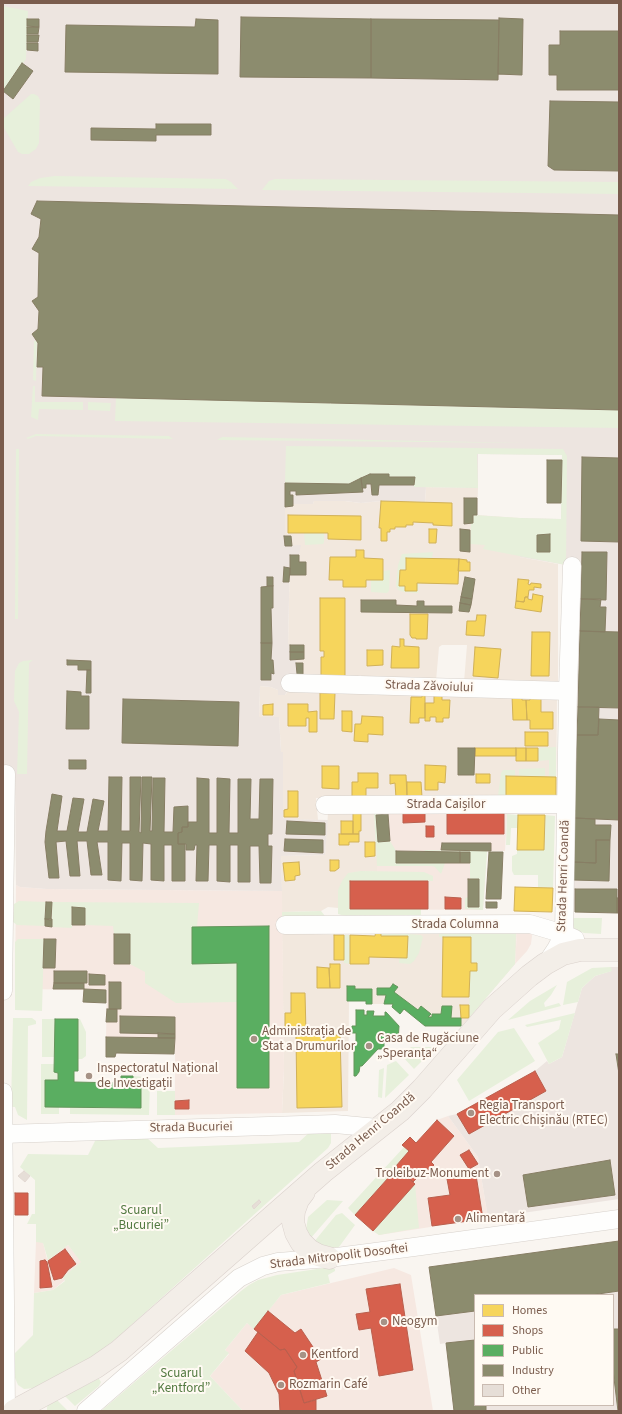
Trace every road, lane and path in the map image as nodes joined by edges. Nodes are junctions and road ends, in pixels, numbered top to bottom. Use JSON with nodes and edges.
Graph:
{"nodes":[{"id":1,"x":572,"y":566,"type":"dead end"},
{"id":2,"x":290,"y":683,"type":"dead end"},
{"id":3,"x":568,"y":691,"type":"junction"},
{"id":4,"x":6,"y":774,"type":"dead end"},
{"id":5,"x":566,"y":804,"type":"junction"},
{"id":6,"x":325,"y":805,"type":"dead end"},
{"id":7,"x":3,"y":920,"type":"edge"},
{"id":8,"x":285,"y":925,"type":"dead end"},
{"id":9,"x":564,"y":934,"type":"junction"},
{"id":10,"x":595,"y":950,"type":"junction"},
{"id":11,"x":619,"y":950,"type":"edge"},
{"id":12,"x":545,"y":964,"type":"junction"},
{"id":13,"x":3,"y":991,"type":"edge"},
{"id":14,"x":3,"y":1092,"type":"edge"},
{"id":15,"x":378,"y":1128,"type":"junction"},
{"id":16,"x":3,"y":1134,"type":"edge"},
{"id":17,"x":311,"y":1183,"type":"junction"},
{"id":18,"x":619,"y":1219,"type":"edge"},
{"id":19,"x":329,"y":1258,"type":"junction"},
{"id":20,"x":6,"y":1411,"type":"edge"},
{"id":21,"x":14,"y":1411,"type":"edge"},
{"id":22,"x":86,"y":1411,"type":"edge"}],
"edges":[{"from":1,"to":3,"type":"street","name":"Strada Henri Coandă"},
{"from":2,"to":3,"type":"street","name":"Strada Zăvoiului"},
{"from":3,"to":5,"type":"street","name":"Strada Henri Coandă"},
{"from":4,"to":7,"type":"street"},
{"from":5,"to":6,"type":"street","name":"Strada Caișilor"},
{"from":5,"to":9,"type":"street","name":"Strada Henri Coandă"},
{"from":7,"to":13,"type":"street"},
{"from":8,"to":9,"type":"street","name":"Strada Columna"},
{"from":9,"to":10,"type":"street","name":"Strada Columna"},
{"from":9,"to":12,"type":"street","name":"Strada Henri Coandă"},
{"from":10,"to":11,"type":"main road","name":"Strada Columna"},
{"from":10,"to":12,"type":"main road"},
{"from":12,"to":15,"type":"main road","name":"Strada Henri Coandă"},
{"from":14,"to":16,"type":"street"},
{"from":15,"to":16,"type":"street","name":"Strada Bucuriei"},
{"from":15,"to":17,"type":"main road","name":"Strada Henri Coandă"},
{"from":16,"to":20,"type":"street"},
{"from":17,"to":19,"type":"main road"},
{"from":17,"to":21,"type":"main road","name":"Strada Henri Coandă"},
{"from":18,"to":19,"type":"street","name":"Strada Mitropolit Dosoftei"},
{"from":19,"to":22,"type":"street","name":"Strada Mitropolit Dosoftei"}]}
